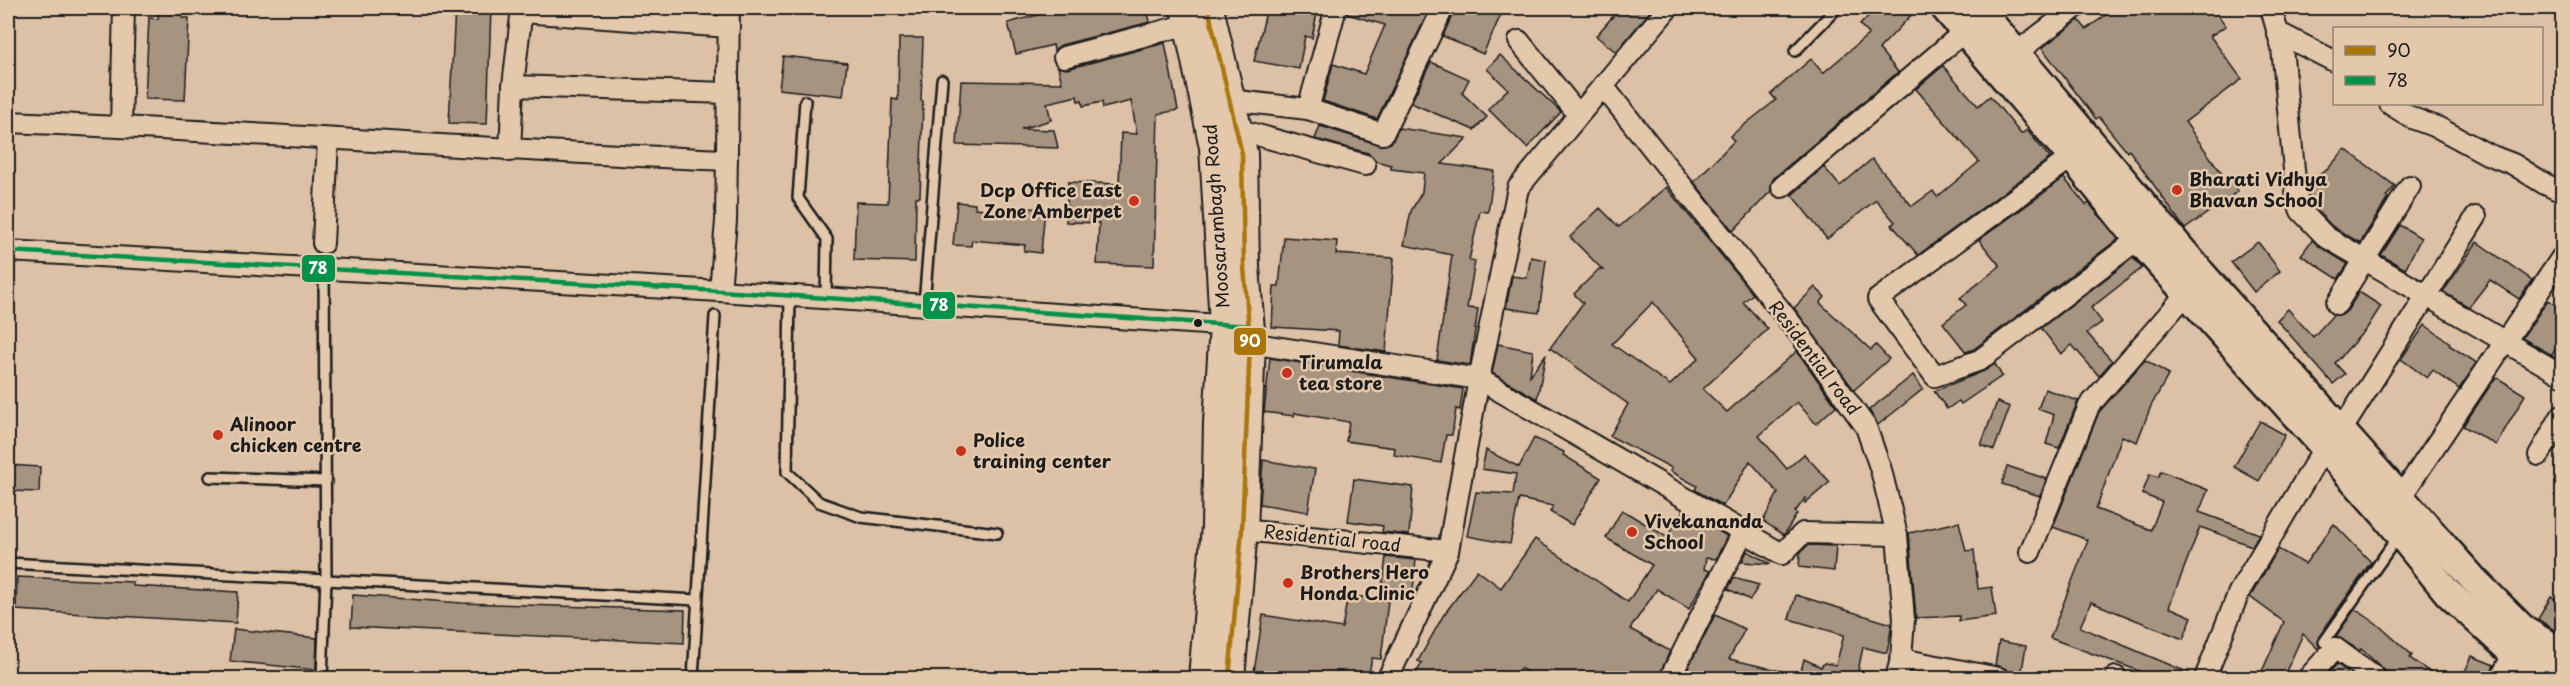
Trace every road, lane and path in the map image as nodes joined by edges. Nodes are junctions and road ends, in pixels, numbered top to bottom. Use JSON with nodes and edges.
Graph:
{"nodes":[{"id":1,"x":124,"y":8,"type":"edge"},
{"id":2,"x":1336,"y":8,"type":"edge"},
{"id":3,"x":1443,"y":8,"type":"edge"},
{"id":4,"x":1668,"y":8,"type":"edge"},
{"id":5,"x":1837,"y":8,"type":"edge"},
{"id":6,"x":1945,"y":8,"type":"edge"},
{"id":7,"x":2075,"y":8,"type":"edge"},
{"id":8,"x":2271,"y":8,"type":"edge"},
{"id":9,"x":522,"y":10,"type":"edge"},
{"id":10,"x":1194,"y":13,"type":"edge"},
{"id":11,"x":729,"y":17,"type":"edge"},
{"id":12,"x":1971,"y":19,"type":"edge"},
{"id":13,"x":2277,"y":32,"type":"junction"},
{"id":14,"x":1519,"y":41,"type":"dead end"},
{"id":15,"x":1795,"y":51,"type":"dead end"},
{"id":16,"x":2017,"y":52,"type":"junction"},
{"id":17,"x":1064,"y":57,"type":"dead end"},
{"id":18,"x":2333,"y":61,"type":"edge"},
{"id":19,"x":942,"y":80,"type":"dead end"},
{"id":20,"x":513,"y":86,"type":"junction"},
{"id":21,"x":1603,"y":86,"type":"junction"},
{"id":22,"x":727,"y":93,"type":"junction"},
{"id":23,"x":805,"y":100,"type":"dead end"},
{"id":24,"x":1229,"y":100,"type":"junction"},
{"id":25,"x":2392,"y":105,"type":"edge"},
{"id":26,"x":1308,"y":109,"type":"junction"},
{"id":27,"x":1578,"y":114,"type":"junction"},
{"id":28,"x":8,"y":122,"type":"edge"},
{"id":29,"x":121,"y":126,"type":"junction"},
{"id":30,"x":1236,"y":129,"type":"junction"},
{"id":31,"x":328,"y":140,"type":"junction"},
{"id":32,"x":510,"y":151,"type":"junction"},
{"id":33,"x":2072,"y":157,"type":"junction"},
{"id":34,"x":727,"y":160,"type":"junction"},
{"id":35,"x":1365,"y":165,"type":"dead end"},
{"id":36,"x":1782,"y":186,"type":"dead end"},
{"id":37,"x":2410,"y":186,"type":"dead end"},
{"id":38,"x":2562,"y":192,"type":"edge"},
{"id":39,"x":2475,"y":217,"type":"dead end"},
{"id":40,"x":2138,"y":239,"type":"junction"},
{"id":41,"x":323,"y":243,"type":"dead end"},
{"id":42,"x":8,"y":251,"type":"edge"},
{"id":43,"x":2562,"y":257,"type":"edge"},
{"id":44,"x":2365,"y":258,"type":"junction"},
{"id":45,"x":324,"y":268,"type":"junction"},
{"id":46,"x":720,"y":291,"type":"junction"},
{"id":47,"x":2187,"y":293,"type":"junction"},
{"id":48,"x":2426,"y":294,"type":"junction"},
{"id":49,"x":790,"y":296,"type":"junction"},
{"id":50,"x":826,"y":298,"type":"junction"},
{"id":51,"x":2337,"y":304,"type":"dead end"},
{"id":52,"x":924,"y":305,"type":"junction"},
{"id":53,"x":715,"y":316,"type":"dead end"},
{"id":54,"x":1241,"y":332,"type":"junction"},
{"id":55,"x":2504,"y":342,"type":"junction"},
{"id":56,"x":2562,"y":375,"type":"edge"},
{"id":57,"x":1479,"y":378,"type":"junction"},
{"id":58,"x":2562,"y":415,"type":"edge"},
{"id":59,"x":2333,"y":438,"type":"junction"},
{"id":60,"x":2539,"y":455,"type":"dead end"},
{"id":61,"x":210,"y":477,"type":"dead end"},
{"id":62,"x":326,"y":481,"type":"junction"},
{"id":63,"x":2403,"y":521,"type":"junction"},
{"id":64,"x":1229,"y":529,"type":"junction"},
{"id":65,"x":1743,"y":532,"type":"junction"},
{"id":66,"x":997,"y":533,"type":"dead end"},
{"id":67,"x":1897,"y":535,"type":"junction"},
{"id":68,"x":1448,"y":551,"type":"junction"},
{"id":69,"x":2030,"y":552,"type":"dead end"},
{"id":70,"x":8,"y":563,"type":"edge"},
{"id":71,"x":326,"y":579,"type":"junction"},
{"id":72,"x":697,"y":600,"type":"junction"},
{"id":73,"x":2519,"y":642,"type":"junction"},
{"id":74,"x":2329,"y":645,"type":"junction"},
{"id":75,"x":2562,"y":653,"type":"edge"},
{"id":76,"x":1901,"y":659,"type":"junction"},
{"id":77,"x":322,"y":678,"type":"edge"},
{"id":78,"x":693,"y":678,"type":"edge"},
{"id":79,"x":1204,"y":678,"type":"edge"},
{"id":80,"x":1229,"y":678,"type":"edge"},
{"id":81,"x":1388,"y":678,"type":"edge"},
{"id":82,"x":1670,"y":678,"type":"edge"},
{"id":83,"x":1896,"y":678,"type":"edge"},
{"id":84,"x":1999,"y":678,"type":"edge"},
{"id":85,"x":2205,"y":678,"type":"edge"},
{"id":86,"x":2308,"y":678,"type":"edge"},
{"id":87,"x":2376,"y":678,"type":"edge"},
{"id":88,"x":2501,"y":678,"type":"edge"},
{"id":89,"x":2552,"y":678,"type":"edge"}],
"edges":[{"from":1,"to":29,"type":"street"},
{"from":2,"to":26,"type":"street"},
{"from":3,"to":26,"type":"street"},
{"from":4,"to":21,"type":"street"},
{"from":5,"to":15,"type":"lane"},
{"from":6,"to":12,"type":"street"},
{"from":7,"to":16,"type":"street"},
{"from":8,"to":13,"type":"street"},
{"from":9,"to":11,"type":"street"},
{"from":9,"to":20,"type":"street"},
{"from":10,"to":17,"type":"street"},
{"from":10,"to":24,"type":"main road","name":"Moosarambagh Road"},
{"from":10,"to":54,"type":"main road","name":"Moosarambagh Road"},
{"from":11,"to":22,"type":"street"},
{"from":12,"to":16,"type":"street"},
{"from":12,"to":33,"type":"street"},
{"from":12,"to":36,"type":"street"},
{"from":13,"to":18,"type":"street"},
{"from":13,"to":44,"type":"street"},
{"from":14,"to":27,"type":"street"},
{"from":16,"to":59,"type":"street"},
{"from":19,"to":52,"type":"lane"},
{"from":20,"to":22,"type":"street"},
{"from":20,"to":32,"type":"street"},
{"from":21,"to":27,"type":"street"},
{"from":21,"to":67,"type":"street","name":"Residential road"},
{"from":22,"to":34,"type":"street"},
{"from":23,"to":50,"type":"lane"},
{"from":24,"to":26,"type":"street"},
{"from":24,"to":30,"type":"main road","name":"Moosarambagh Road"},
{"from":25,"to":38,"type":"street"},
{"from":27,"to":57,"type":"street"},
{"from":28,"to":29,"type":"street"},
{"from":29,"to":31,"type":"street"},
{"from":30,"to":35,"type":"street"},
{"from":30,"to":54,"type":"main road","name":"Moosarambagh Road"},
{"from":31,"to":32,"type":"street"},
{"from":31,"to":41,"type":"street"},
{"from":32,"to":34,"type":"street"},
{"from":33,"to":40,"type":"street"},
{"from":33,"to":40,"type":"street"},
{"from":34,"to":46,"type":"street"},
{"from":37,"to":44,"type":"street"},
{"from":39,"to":48,"type":"street"},
{"from":40,"to":47,"type":"street"},
{"from":42,"to":45,"type":"street"},
{"from":43,"to":55,"type":"street"},
{"from":44,"to":48,"type":"street"},
{"from":44,"to":51,"type":"street"},
{"from":45,"to":46,"type":"street"},
{"from":45,"to":62,"type":"lane"},
{"from":46,"to":49,"type":"street"},
{"from":47,"to":59,"type":"street"},
{"from":47,"to":69,"type":"street"},
{"from":48,"to":55,"type":"street"},
{"from":48,"to":59,"type":"street"},
{"from":49,"to":50,"type":"street"},
{"from":49,"to":66,"type":"lane"},
{"from":50,"to":52,"type":"street"},
{"from":52,"to":54,"type":"street"},
{"from":53,"to":72,"type":"lane"},
{"from":54,"to":57,"type":"street"},
{"from":54,"to":64,"type":"main road","name":"Moosarambagh Road"},
{"from":55,"to":56,"type":"street"},
{"from":55,"to":63,"type":"street"},
{"from":57,"to":65,"type":"street"},
{"from":57,"to":68,"type":"street"},
{"from":58,"to":60,"type":"street"},
{"from":59,"to":63,"type":"street"},
{"from":59,"to":85,"type":"street"},
{"from":61,"to":62,"type":"lane"},
{"from":62,"to":71,"type":"lane"},
{"from":63,"to":73,"type":"street"},
{"from":63,"to":74,"type":"lane"},
{"from":64,"to":68,"type":"street","name":"Residential road"},
{"from":64,"to":79,"type":"main road","name":"Moosarambagh Road"},
{"from":64,"to":80,"type":"main road","name":"Moosarambagh Road"},
{"from":65,"to":67,"type":"street"},
{"from":65,"to":82,"type":"street"},
{"from":67,"to":76,"type":"street","name":"Residential road"},
{"from":68,"to":81,"type":"street"},
{"from":70,"to":71,"type":"lane"},
{"from":71,"to":72,"type":"lane"},
{"from":71,"to":77,"type":"lane"},
{"from":72,"to":78,"type":"lane"},
{"from":73,"to":75,"type":"street"},
{"from":73,"to":88,"type":"street"},
{"from":73,"to":89,"type":"street"},
{"from":74,"to":86,"type":"street"},
{"from":74,"to":87,"type":"street"},
{"from":76,"to":83,"type":"street","name":"Residential road"},
{"from":76,"to":84,"type":"street"}]}
